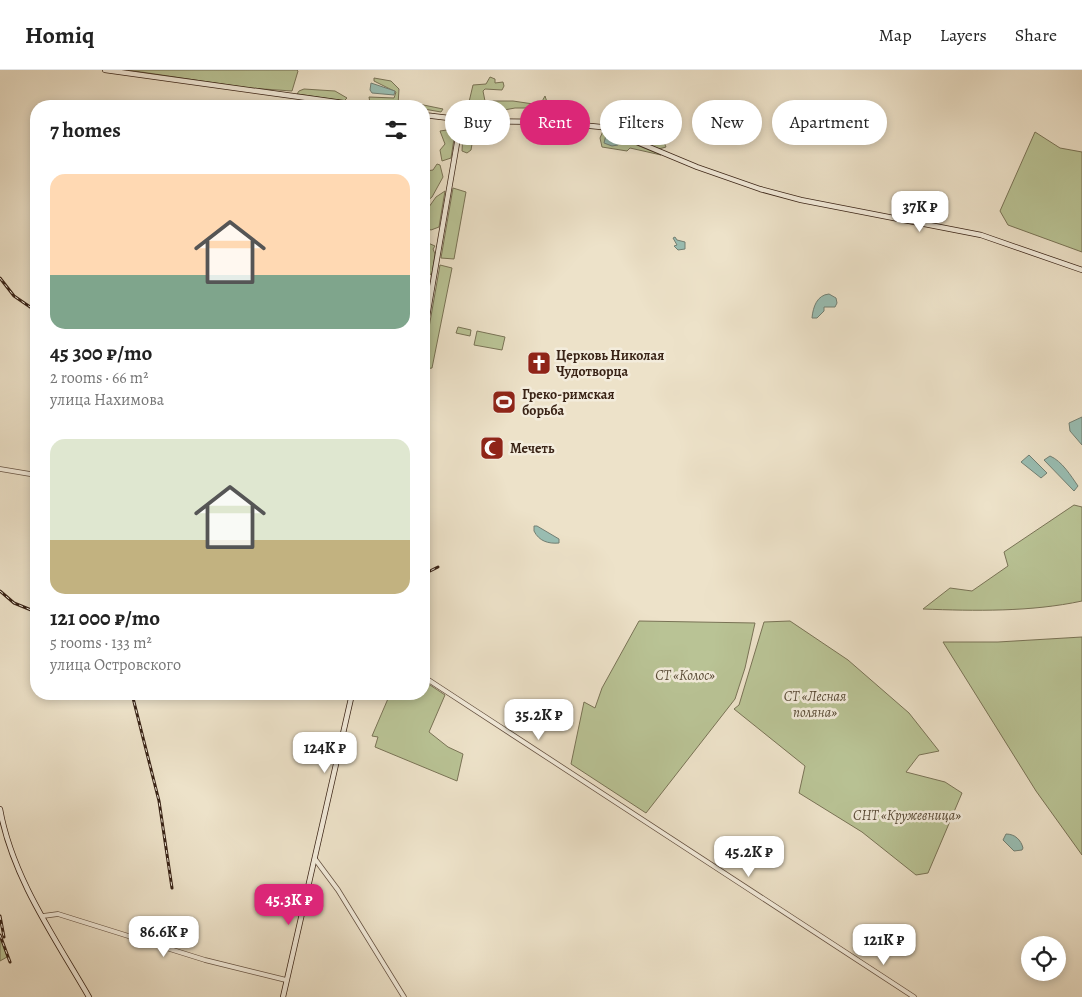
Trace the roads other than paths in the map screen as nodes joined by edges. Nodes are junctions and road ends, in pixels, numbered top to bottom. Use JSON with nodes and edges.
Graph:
{"nodes":[{"id":1,"x":106,"y":70,"type":"edge"},
{"id":2,"x":322,"y":100,"type":"edge"},
{"id":3,"x":430,"y":116,"type":"edge"},
{"id":4,"x":445,"y":118,"type":"edge"},
{"id":5,"x":510,"y":121,"type":"edge"},
{"id":6,"x":457,"y":145,"type":"edge"},
{"id":7,"x":1082,"y":270,"type":"edge"},
{"id":8,"x":430,"y":299,"type":"edge"},
{"id":9,"x":0,"y":469,"type":"edge"},
{"id":10,"x":30,"y":474,"type":"edge"},
{"id":11,"x":430,"y":681,"type":"edge"},
{"id":12,"x":351,"y":700,"type":"edge"},
{"id":13,"x":0,"y":809,"type":"edge"},
{"id":14,"x":315,"y":859,"type":"junction"},
{"id":15,"x":43,"y":916,"type":"junction"},
{"id":16,"x":286,"y":980,"type":"junction"},
{"id":17,"x":89,"y":997,"type":"edge"},
{"id":18,"x":282,"y":997,"type":"edge"},
{"id":19,"x":404,"y":997,"type":"edge"},
{"id":20,"x":914,"y":997,"type":"edge"}],
"edges":[{"from":1,"to":2,"type":"main road"},
{"from":3,"to":4,"type":"main road"},
{"from":5,"to":7,"type":"main road"},
{"from":6,"to":8,"type":"main road"},
{"from":9,"to":10,"type":"street"},
{"from":11,"to":20,"type":"street"},
{"from":12,"to":14,"type":"main road"},
{"from":13,"to":15,"type":"main road"},
{"from":14,"to":16,"type":"main road"},
{"from":14,"to":19,"type":"street"},
{"from":15,"to":16,"type":"street"},
{"from":15,"to":17,"type":"main road"},
{"from":16,"to":18,"type":"main road"}]}
